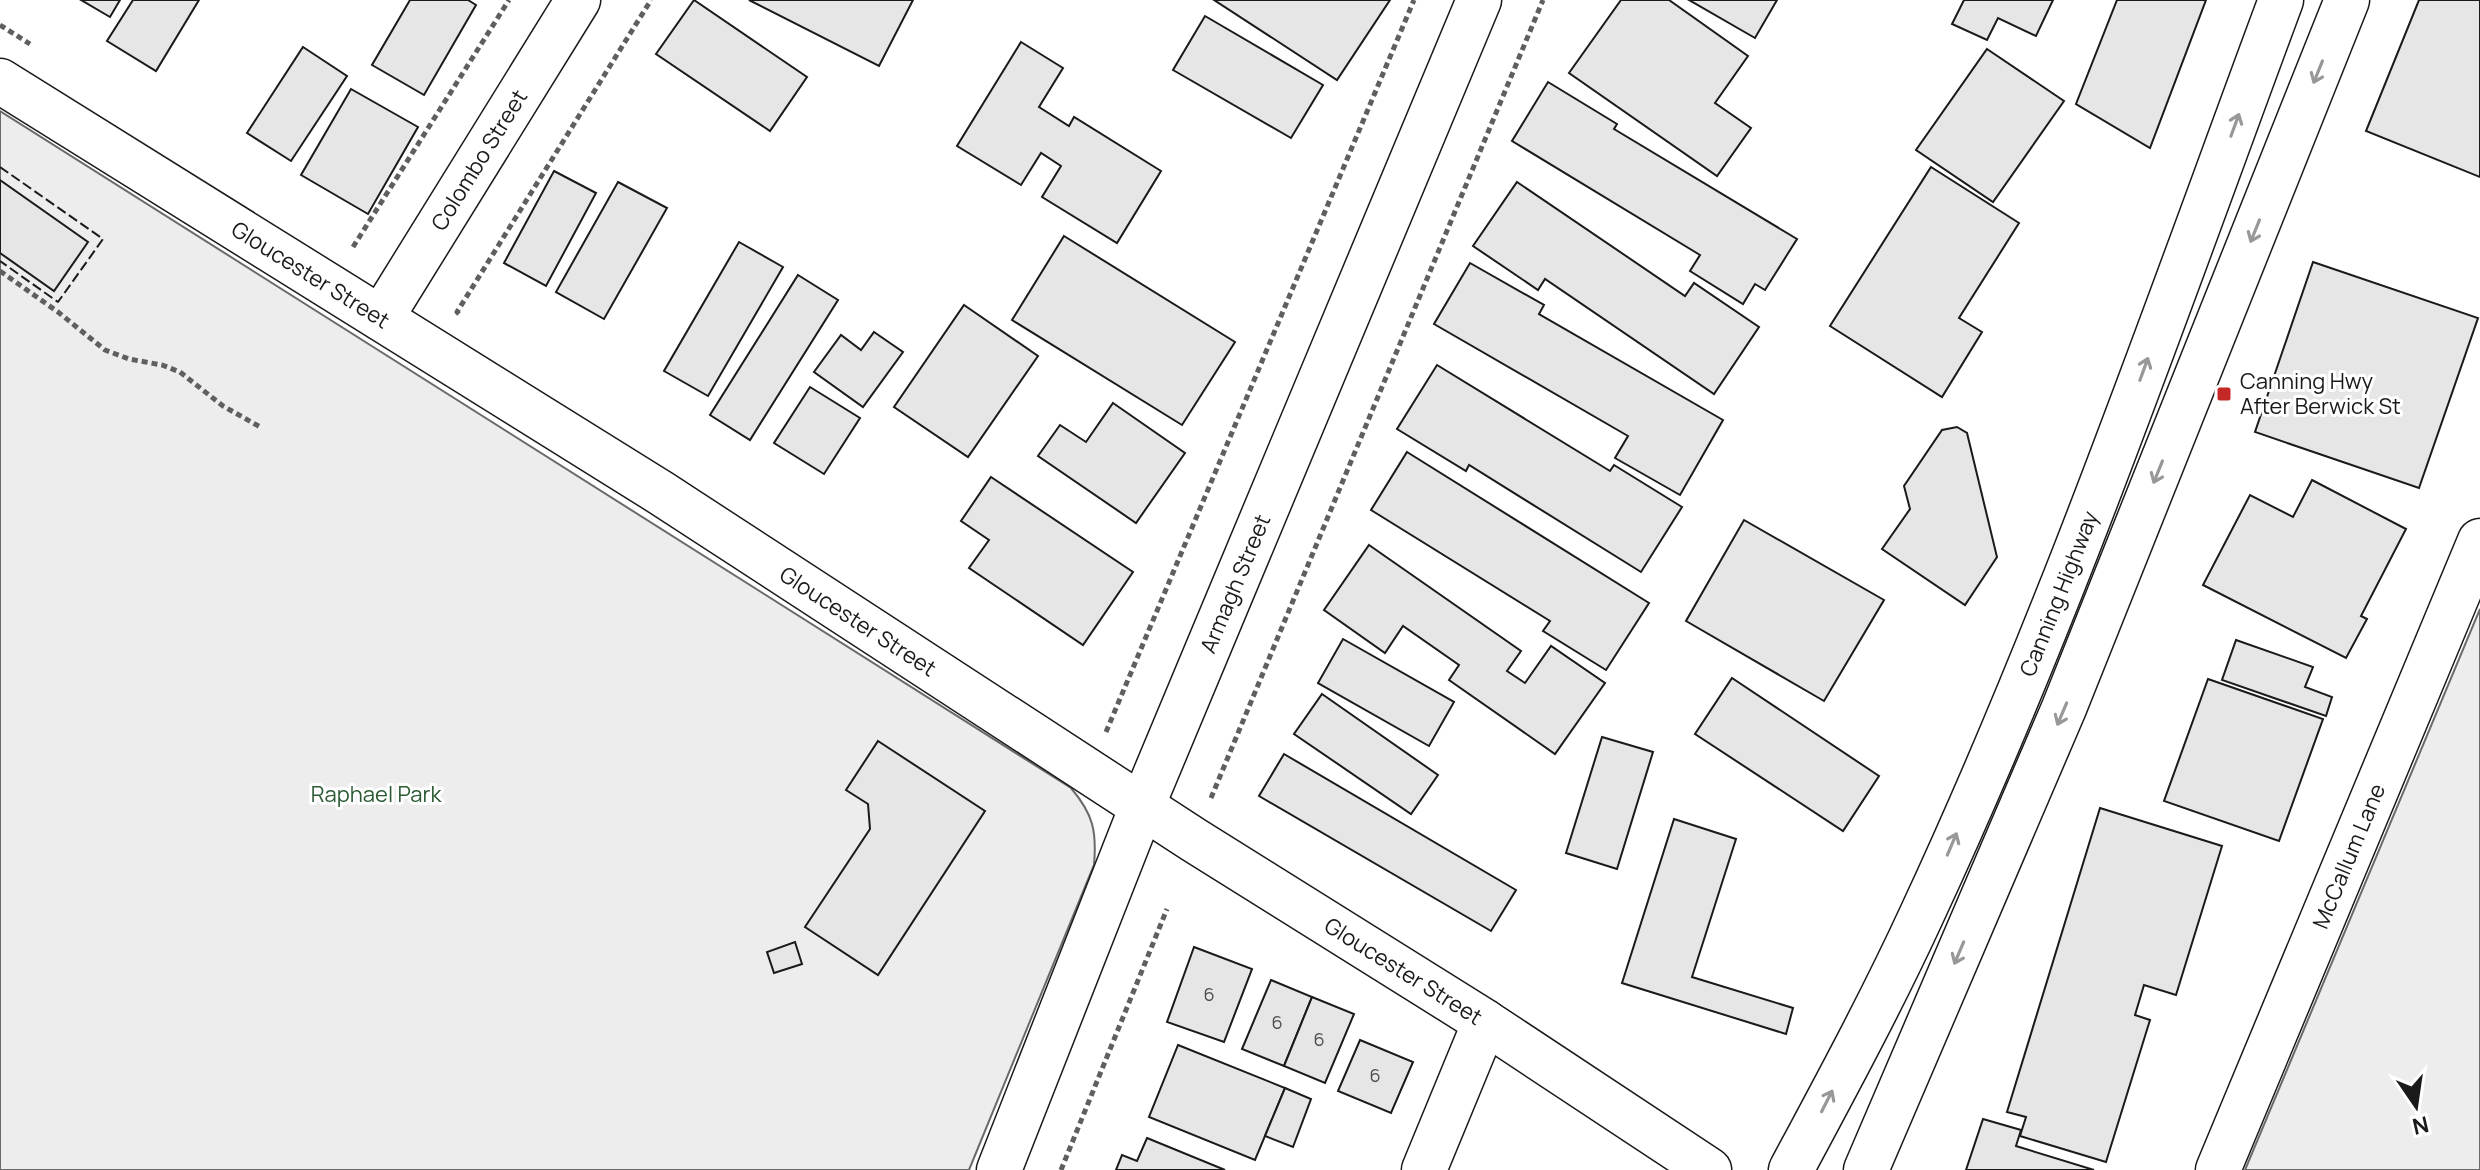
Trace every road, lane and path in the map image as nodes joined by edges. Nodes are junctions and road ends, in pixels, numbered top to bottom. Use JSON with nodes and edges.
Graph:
{"nodes":[{"id":1,"x":509,"y":0,"type":"edge"},
{"id":2,"x":578,"y":0,"type":"edge"},
{"id":3,"x":651,"y":0,"type":"edge"},
{"id":4,"x":1414,"y":0,"type":"edge"},
{"id":5,"x":1479,"y":0,"type":"edge"},
{"id":6,"x":1543,"y":0,"type":"edge"},
{"id":7,"x":2281,"y":0,"type":"edge"},
{"id":8,"x":2347,"y":0,"type":"edge"},
{"id":9,"x":0,"y":81,"type":"edge"},
{"id":10,"x":354,"y":248,"type":"dead end"},
{"id":11,"x":0,"y":271,"type":"edge"},
{"id":12,"x":457,"y":312,"type":"dead end"},
{"id":13,"x":381,"y":318,"type":"junction"},
{"id":14,"x":262,"y":428,"type":"dead end"},
{"id":15,"x":2480,"y":541,"type":"edge"},
{"id":16,"x":1108,"y":733,"type":"dead end"},
{"id":17,"x":1211,"y":798,"type":"dead end"},
{"id":18,"x":1143,"y":804,"type":"junction"},
{"id":19,"x":1167,"y":909,"type":"dead end"},
{"id":20,"x":1485,"y":1022,"type":"junction"},
{"id":21,"x":999,"y":1170,"type":"edge"},
{"id":22,"x":1061,"y":1170,"type":"edge"},
{"id":23,"x":1424,"y":1170,"type":"edge"},
{"id":24,"x":1709,"y":1170,"type":"edge"},
{"id":25,"x":1791,"y":1170,"type":"edge"},
{"id":26,"x":1866,"y":1170,"type":"edge"},
{"id":27,"x":2218,"y":1170,"type":"edge"}],
"edges":[{"from":1,"to":10,"type":"path"},
{"from":2,"to":13,"type":"main road","name":"Colombo Street"},
{"from":3,"to":12,"type":"path"},
{"from":4,"to":16,"type":"path"},
{"from":5,"to":18,"type":"main road","name":"Armagh Street"},
{"from":6,"to":17,"type":"path"},
{"from":25,"to":7,"type":"main road","name":"Canning Highway","one_way":true},
{"from":8,"to":26,"type":"main road","one_way":true},
{"from":9,"to":13,"type":"main road","name":"Gloucester Street"},
{"from":11,"to":14,"type":"path"},
{"from":13,"to":18,"type":"main road","name":"Gloucester Street"},
{"from":15,"to":27,"type":"main road","name":"McCallum Lane"},
{"from":18,"to":20,"type":"main road","name":"Gloucester Street"},
{"from":18,"to":21,"type":"main road","name":"Armagh Street"},
{"from":19,"to":22,"type":"path"},
{"from":20,"to":23,"type":"main road"},
{"from":20,"to":24,"type":"main road","name":"Gloucester Street"}]}
